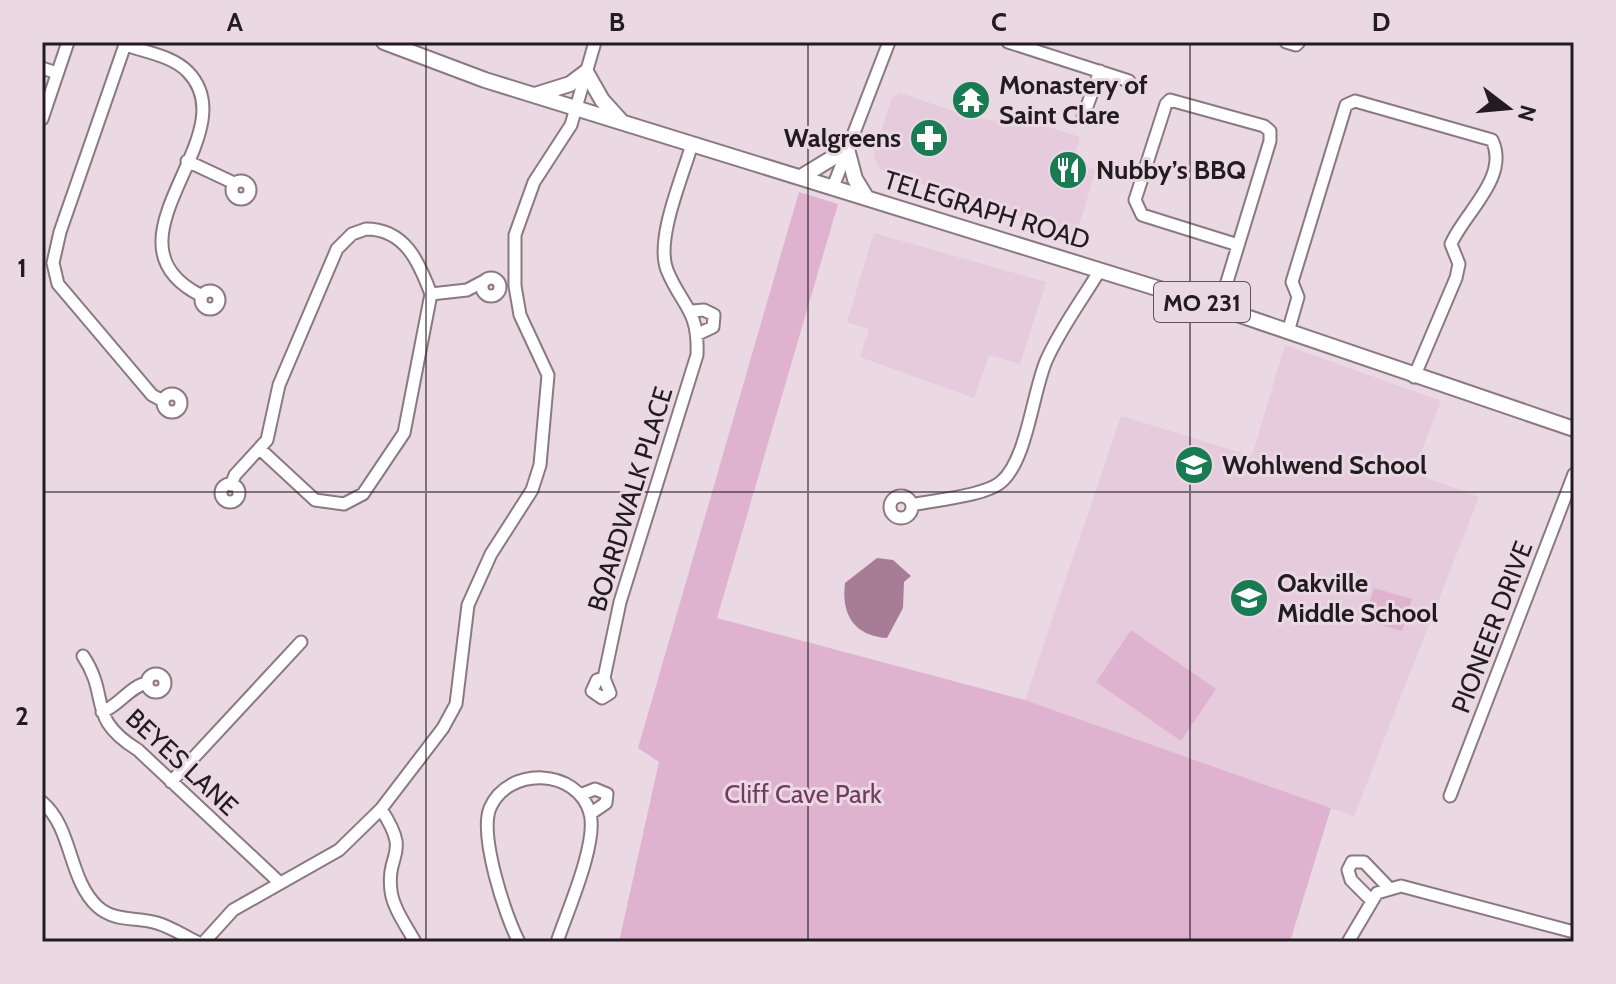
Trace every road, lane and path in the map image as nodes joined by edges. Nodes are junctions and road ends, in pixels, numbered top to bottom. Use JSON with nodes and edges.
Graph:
{"nodes":[{"id":1,"x":68,"y":42,"type":"edge"},
{"id":2,"x":384,"y":42,"type":"edge"},
{"id":3,"x":595,"y":42,"type":"edge"},
{"id":4,"x":889,"y":42,"type":"edge"},
{"id":5,"x":1008,"y":42,"type":"edge"},
{"id":6,"x":1286,"y":42,"type":"edge"},
{"id":7,"x":1299,"y":42,"type":"edge"},
{"id":8,"x":126,"y":43,"type":"edge"},
{"id":9,"x":42,"y":68,"type":"edge"},
{"id":10,"x":1100,"y":71,"type":"junction"},
{"id":11,"x":586,"y":72,"type":"junction"},
{"id":12,"x":57,"y":73,"type":"junction"},
{"id":13,"x":1129,"y":81,"type":"dead end"},
{"id":14,"x":535,"y":95,"type":"junction"},
{"id":15,"x":576,"y":108,"type":"junction"},
{"id":16,"x":1083,"y":117,"type":"dead end"},
{"id":17,"x":42,"y":119,"type":"edge"},
{"id":18,"x":621,"y":122,"type":"junction"},
{"id":19,"x":692,"y":144,"type":"junction"},
{"id":20,"x":847,"y":149,"type":"junction"},
{"id":21,"x":187,"y":161,"type":"junction"},
{"id":22,"x":801,"y":177,"type":"junction"},
{"id":23,"x":234,"y":183,"type":"dead end"},
{"id":24,"x":833,"y":187,"type":"junction"},
{"id":25,"x":866,"y":197,"type":"junction"},
{"id":26,"x":1238,"y":245,"type":"junction"},
{"id":27,"x":1100,"y":270,"type":"junction"},
{"id":28,"x":486,"y":280,"type":"junction"},
{"id":29,"x":515,"y":286,"type":"junction"},
{"id":30,"x":500,"y":287,"type":"junction"},
{"id":31,"x":467,"y":290,"type":"junction"},
{"id":32,"x":431,"y":294,"type":"junction"},
{"id":33,"x":486,"y":295,"type":"junction"},
{"id":34,"x":202,"y":296,"type":"dead end"},
{"id":35,"x":1219,"y":308,"type":"junction"},
{"id":36,"x":692,"y":311,"type":"junction"},
{"id":37,"x":1288,"y":332,"type":"junction"},
{"id":38,"x":698,"y":334,"type":"junction"},
{"id":39,"x":1414,"y":377,"type":"junction"},
{"id":40,"x":163,"y":401,"type":"dead end"},
{"id":41,"x":1574,"y":429,"type":"edge"},
{"id":42,"x":261,"y":450,"type":"junction"},
{"id":43,"x":1574,"y":474,"type":"edge"},
{"id":44,"x":231,"y":485,"type":"dead end"},
{"id":45,"x":912,"y":505,"type":"dead end"},
{"id":46,"x":301,"y":642,"type":"dead end"},
{"id":47,"x":83,"y":656,"type":"dead end"},
{"id":48,"x":604,"y":678,"type":"dead end"},
{"id":49,"x":147,"y":683,"type":"dead end"},
{"id":50,"x":102,"y":712,"type":"junction"},
{"id":51,"x":171,"y":782,"type":"junction"},
{"id":52,"x":580,"y":795,"type":"junction"},
{"id":53,"x":1450,"y":796,"type":"dead end"},
{"id":54,"x":42,"y":802,"type":"edge"},
{"id":55,"x":381,"y":809,"type":"junction"},
{"id":56,"x":590,"y":814,"type":"junction"},
{"id":57,"x":280,"y":883,"type":"junction"},
{"id":58,"x":1389,"y":888,"type":"junction"},
{"id":59,"x":1374,"y":897,"type":"junction"},
{"id":60,"x":1574,"y":932,"type":"edge"},
{"id":61,"x":197,"y":942,"type":"edge"},
{"id":62,"x":204,"y":942,"type":"edge"},
{"id":63,"x":415,"y":942,"type":"edge"},
{"id":64,"x":519,"y":942,"type":"edge"},
{"id":65,"x":557,"y":942,"type":"edge"},
{"id":66,"x":1348,"y":942,"type":"edge"}],
"edges":[{"from":1,"to":12,"type":"street"},
{"from":2,"to":14,"type":"main road","name":"TELEGRAPH ROAD","number":"MO 231"},
{"from":3,"to":11,"type":"street"},
{"from":4,"to":20,"type":"street"},
{"from":5,"to":10,"type":"street"},
{"from":6,"to":7,"type":"street"},
{"from":8,"to":21,"type":"street"},
{"from":8,"to":40,"type":"street"},
{"from":9,"to":12,"type":"street"},
{"from":10,"to":13,"type":"street"},
{"from":10,"to":16,"type":"street"},
{"from":11,"to":14,"type":"main road"},
{"from":11,"to":15,"type":"street"},
{"from":11,"to":18,"type":"main road"},
{"from":12,"to":17,"type":"street"},
{"from":14,"to":15,"type":"main road","name":"TELEGRAPH ROAD","number":"MO 231"},
{"from":15,"to":18,"type":"main road","name":"TELEGRAPH ROAD","number":"MO 231"},
{"from":15,"to":29,"type":"street"},
{"from":18,"to":19,"type":"main road","name":"TELEGRAPH ROAD","number":"MO 231"},
{"from":19,"to":22,"type":"main road","name":"TELEGRAPH ROAD","number":"MO 231"},
{"from":19,"to":36,"type":"street","name":"BOARDWALK PLACE"},
{"from":20,"to":22,"type":"main road"},
{"from":20,"to":24,"type":"street"},
{"from":20,"to":25,"type":"main road"},
{"from":21,"to":23,"type":"street"},
{"from":21,"to":34,"type":"street"},
{"from":22,"to":24,"type":"main road","name":"TELEGRAPH ROAD","number":"MO 231"},
{"from":24,"to":25,"type":"main road","name":"TELEGRAPH ROAD","number":"MO 231"},
{"from":25,"to":27,"type":"main road","name":"TELEGRAPH ROAD","number":"MO 231"},
{"from":26,"to":26,"type":"street"},
{"from":26,"to":35,"type":"street"},
{"from":27,"to":35,"type":"main road","name":"TELEGRAPH ROAD","number":"MO 231"},
{"from":27,"to":45,"type":"street"},
{"from":28,"to":30,"type":"street"},
{"from":28,"to":31,"type":"street"},
{"from":28,"to":33,"type":"street"},
{"from":29,"to":30,"type":"street"},
{"from":29,"to":55,"type":"street"},
{"from":30,"to":33,"type":"street"},
{"from":31,"to":32,"type":"street"},
{"from":31,"to":33,"type":"street"},
{"from":32,"to":42,"type":"street"},
{"from":32,"to":42,"type":"street"},
{"from":35,"to":37,"type":"main road","name":"TELEGRAPH ROAD","number":"MO 231"},
{"from":36,"to":38,"type":"street","name":"BOARDWALK PLACE"},
{"from":36,"to":38,"type":"street","name":"BOARDWALK PLACE"},
{"from":37,"to":39,"type":"main road","name":"TELEGRAPH ROAD","number":"MO 231"},
{"from":37,"to":39,"type":"street"},
{"from":38,"to":48,"type":"street","name":"BOARDWALK PLACE"},
{"from":39,"to":41,"type":"main road","name":"TELEGRAPH ROAD","number":"MO 231"},
{"from":42,"to":44,"type":"street"},
{"from":43,"to":53,"type":"street","name":"PIONEER DRIVE"},
{"from":46,"to":51,"type":"street"},
{"from":47,"to":50,"type":"street","name":"BEYES LANE"},
{"from":49,"to":50,"type":"street"},
{"from":50,"to":51,"type":"street","name":"BEYES LANE"},
{"from":51,"to":57,"type":"street","name":"BEYES LANE"},
{"from":52,"to":56,"type":"street"},
{"from":52,"to":56,"type":"street"},
{"from":52,"to":64,"type":"street"},
{"from":54,"to":61,"type":"street"},
{"from":55,"to":57,"type":"street"},
{"from":55,"to":63,"type":"street"},
{"from":56,"to":65,"type":"street"},
{"from":57,"to":62,"type":"street"},
{"from":58,"to":59,"type":"street"},
{"from":58,"to":59,"type":"street"},
{"from":58,"to":60,"type":"street"},
{"from":59,"to":66,"type":"street"}]}
